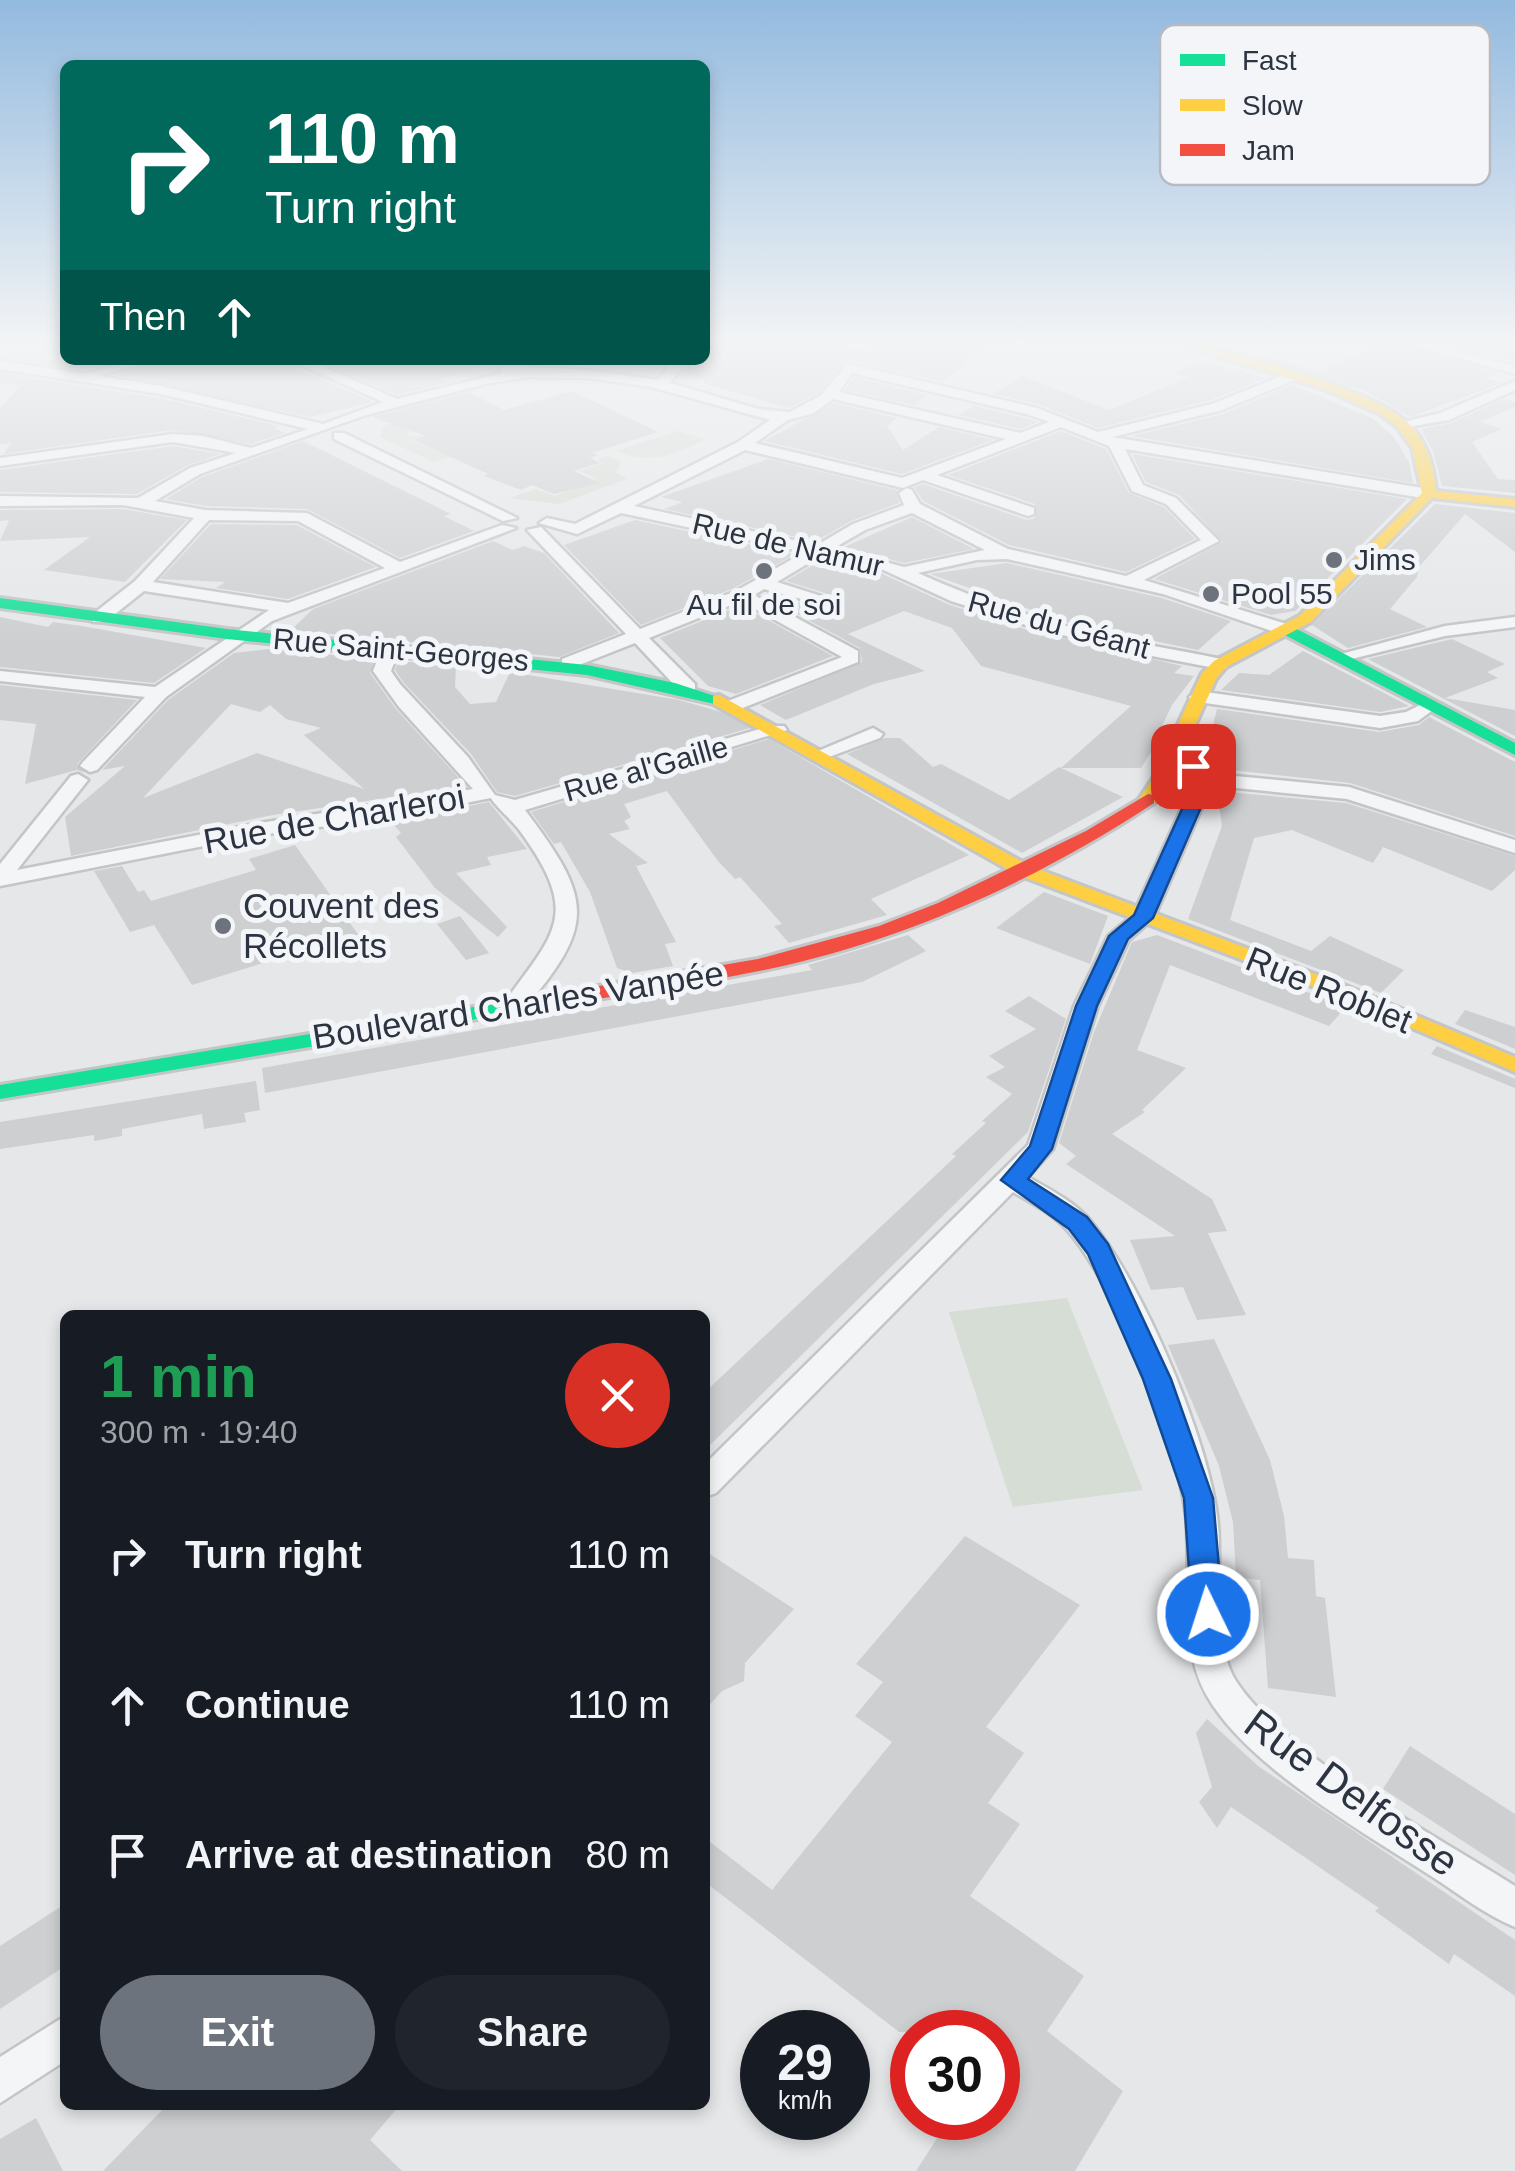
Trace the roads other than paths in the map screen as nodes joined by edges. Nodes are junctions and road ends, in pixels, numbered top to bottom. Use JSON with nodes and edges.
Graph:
{"nodes":[{"id":1,"x":127,"y":444,"type":"edge"},
{"id":2,"x":219,"y":444,"type":"edge"},
{"id":3,"x":277,"y":444,"type":"edge"},
{"id":4,"x":359,"y":444,"type":"edge"},
{"id":5,"x":1006,"y":444,"type":"edge"},
{"id":6,"x":1117,"y":444,"type":"edge"},
{"id":7,"x":1124,"y":444,"type":"edge"},
{"id":8,"x":1414,"y":444,"type":"edge"},
{"id":9,"x":742,"y":446,"type":"joint"},
{"id":10,"x":247,"y":452,"type":"junction"},
{"id":11,"x":0,"y":462,"type":"edge"},
{"id":12,"x":1428,"y":469,"type":"junction"},
{"id":13,"x":926,"y":476,"type":"junction"},
{"id":14,"x":903,"y":484,"type":"junction"},
{"id":15,"x":1428,"y":494,"type":"junction"},
{"id":16,"x":0,"y":500,"type":"edge"},
{"id":17,"x":142,"y":502,"type":"junction"},
{"id":18,"x":1507,"y":503,"type":"edge"},
{"id":19,"x":913,"y":507,"type":"junction"},
{"id":20,"x":620,"y":508,"type":"junction"},
{"id":21,"x":1028,"y":511,"type":"dead end"},
{"id":22,"x":205,"y":516,"type":"junction"},
{"id":23,"x":508,"y":523,"type":"junction"},
{"id":24,"x":541,"y":527,"type":"junction"},
{"id":25,"x":817,"y":548,"type":"junction"},
{"id":26,"x":1007,"y":554,"type":"junction"},
{"id":27,"x":396,"y":568,"type":"junction"},
{"id":28,"x":902,"y":572,"type":"junction"},
{"id":29,"x":1130,"y":580,"type":"junction"},
{"id":30,"x":766,"y":584,"type":"junction"},
{"id":31,"x":141,"y":585,"type":"junction"},
{"id":32,"x":742,"y":595,"type":"junction"},
{"id":33,"x":818,"y":601,"type":"dead end"},
{"id":34,"x":0,"y":603,"type":"edge"},
{"id":35,"x":284,"y":607,"type":"junction"},
{"id":36,"x":99,"y":618,"type":"junction"},
{"id":37,"x":1515,"y":622,"type":"edge"},
{"id":38,"x":1287,"y":630,"type":"junction"},
{"id":39,"x":234,"y":636,"type":"junction"},
{"id":40,"x":636,"y":636,"type":"junction"},
{"id":41,"x":390,"y":650,"type":"junction"},
{"id":42,"x":1340,"y":657,"type":"junction"},
{"id":43,"x":568,"y":662,"type":"junction"},
{"id":44,"x":1220,"y":664,"type":"junction"},
{"id":45,"x":0,"y":676,"type":"edge"},
{"id":46,"x":688,"y":688,"type":"junction"},
{"id":47,"x":159,"y":693,"type":"junction"},
{"id":48,"x":1198,"y":697,"type":"junction"},
{"id":49,"x":735,"y":705,"type":"junction"},
{"id":50,"x":1428,"y":707,"type":"junction"},
{"id":51,"x":778,"y":730,"type":"junction"},
{"id":52,"x":873,"y":734,"type":"dead end"},
{"id":53,"x":1515,"y":750,"type":"edge"},
{"id":54,"x":821,"y":754,"type":"junction"},
{"id":55,"x":1173,"y":754,"type":"junction"},
{"id":56,"x":1195,"y":778,"type":"junction"},
{"id":57,"x":486,"y":793,"type":"junction"},
{"id":58,"x":513,"y":807,"type":"junction"},
{"id":59,"x":0,"y":844,"type":"edge"},
{"id":60,"x":24,"y":845,"type":"junction"},
{"id":61,"x":1515,"y":847,"type":"edge"},
{"id":62,"x":1023,"y":870,"type":"junction"},
{"id":63,"x":0,"y":879,"type":"edge"},
{"id":64,"x":1143,"y":918,"type":"junction"},
{"id":65,"x":512,"y":1007,"type":"junction"},
{"id":66,"x":1515,"y":1066,"type":"edge"},
{"id":67,"x":0,"y":1092,"type":"edge"},
{"id":68,"x":1013,"y":1180,"type":"junction"},
{"id":69,"x":710,"y":1479,"type":"edge"},
{"id":70,"x":1515,"y":1908,"type":"edge"},
{"id":71,"x":60,"y":2040,"type":"edge"},
{"id":72,"x":0,"y":2082,"type":"edge"}],
"edges":[{"from":1,"to":11,"type":"street"},
{"from":2,"to":10,"type":"street"},
{"from":3,"to":10,"type":"street"},
{"from":4,"to":23,"type":"street"},
{"from":5,"to":13,"type":"street"},
{"from":6,"to":29,"type":"street"},
{"from":7,"to":15,"type":"street"},
{"from":8,"to":12,"type":"main road"},
{"from":9,"to":14,"type":"street"},
{"from":9,"to":20,"type":"street"},
{"from":10,"to":17,"type":"street"},
{"from":12,"to":15,"type":"main road"},
{"from":12,"to":18,"type":"main road"},
{"from":13,"to":14,"type":"street"},
{"from":13,"to":21,"type":"street"},
{"from":14,"to":19,"type":"street"},
{"from":15,"to":18,"type":"main road"},
{"from":15,"to":38,"type":"main road"},
{"from":16,"to":17,"type":"street"},
{"from":17,"to":22,"type":"street"},
{"from":19,"to":25,"type":"street"},
{"from":19,"to":26,"type":"street"},
{"from":20,"to":24,"type":"street"},
{"from":20,"to":25,"type":"street","name":"Rue de Namur"},
{"from":22,"to":27,"type":"street"},
{"from":22,"to":31,"type":"street"},
{"from":23,"to":24,"type":"street"},
{"from":23,"to":27,"type":"street"},
{"from":24,"to":40,"type":"street"},
{"from":25,"to":28,"type":"street","name":"Rue de Namur"},
{"from":25,"to":30,"type":"street"},
{"from":26,"to":28,"type":"street","name":"Rue de Namur"},
{"from":26,"to":29,"type":"street","name":"Rue de Namur"},
{"from":27,"to":35,"type":"street"},
{"from":28,"to":44,"type":"street","name":"Rue du Géant"},
{"from":29,"to":38,"type":"street","name":"Rue de Namur"},
{"from":30,"to":32,"type":"street"},
{"from":30,"to":33,"type":"street"},
{"from":31,"to":35,"type":"street"},
{"from":31,"to":36,"type":"street"},
{"from":32,"to":40,"type":"street"},
{"from":32,"to":49,"type":"street"},
{"from":34,"to":36,"type":"main road","name":"Rue Saint-Georges"},
{"from":35,"to":39,"type":"street"},
{"from":36,"to":39,"type":"main road","name":"Rue Saint-Georges"},
{"from":37,"to":42,"type":"street"},
{"from":38,"to":42,"type":"main road","name":"Rue de Namur"},
{"from":38,"to":44,"type":"main road"},
{"from":39,"to":41,"type":"main road","name":"Rue Saint-Georges"},
{"from":39,"to":47,"type":"street"},
{"from":40,"to":43,"type":"street","name":"Rue Saint-Georges"},
{"from":40,"to":46,"type":"street","name":"Rue Saint-Georges"},
{"from":41,"to":43,"type":"main road","name":"Rue Saint-Georges"},
{"from":41,"to":57,"type":"street","name":"Rue de Charleroi"},
{"from":42,"to":50,"type":"main road","name":"Rue de Namur"},
{"from":43,"to":46,"type":"main road","name":"Rue Saint-Georges"},
{"from":44,"to":48,"type":"main road","name":"Boulevard Charles Vanpée"},
{"from":45,"to":47,"type":"street"},
{"from":46,"to":49,"type":"main road","name":"Rue Saint-Georges"},
{"from":47,"to":60,"type":"street"},
{"from":48,"to":50,"type":"street"},
{"from":48,"to":55,"type":"main road","name":"Boulevard Charles Vanpée"},
{"from":49,"to":51,"type":"main road","name":"Rue Saint-Georges"},
{"from":50,"to":53,"type":"main road","name":"Rue de Namur"},
{"from":51,"to":54,"type":"main road","name":"Rue Saint-Georges"},
{"from":51,"to":58,"type":"street","name":"Rue al'Gaille"},
{"from":52,"to":54,"type":"street"},
{"from":54,"to":62,"type":"main road","name":"Rue Saint-Georges"},
{"from":55,"to":56,"type":"street"},
{"from":55,"to":62,"type":"main road","name":"Boulevard Charles Vanpée"},
{"from":56,"to":61,"type":"street"},
{"from":56,"to":64,"type":"street"},
{"from":57,"to":58,"type":"street"},
{"from":57,"to":63,"type":"street","name":"Rue de Charleroi"},
{"from":58,"to":65,"type":"street"},
{"from":59,"to":60,"type":"street"},
{"from":60,"to":63,"type":"street"},
{"from":62,"to":64,"type":"main road","name":"Rue Roblet"},
{"from":62,"to":65,"type":"main road","name":"Boulevard Charles Vanpée"},
{"from":64,"to":66,"type":"main road","name":"Rue Roblet"},
{"from":64,"to":68,"type":"street"},
{"from":65,"to":67,"type":"main road","name":"Boulevard Charles Vanpée"},
{"from":68,"to":69,"type":"street"},
{"from":68,"to":70,"type":"street","name":"Rue Delfosse"},
{"from":71,"to":72,"type":"street"}]}
